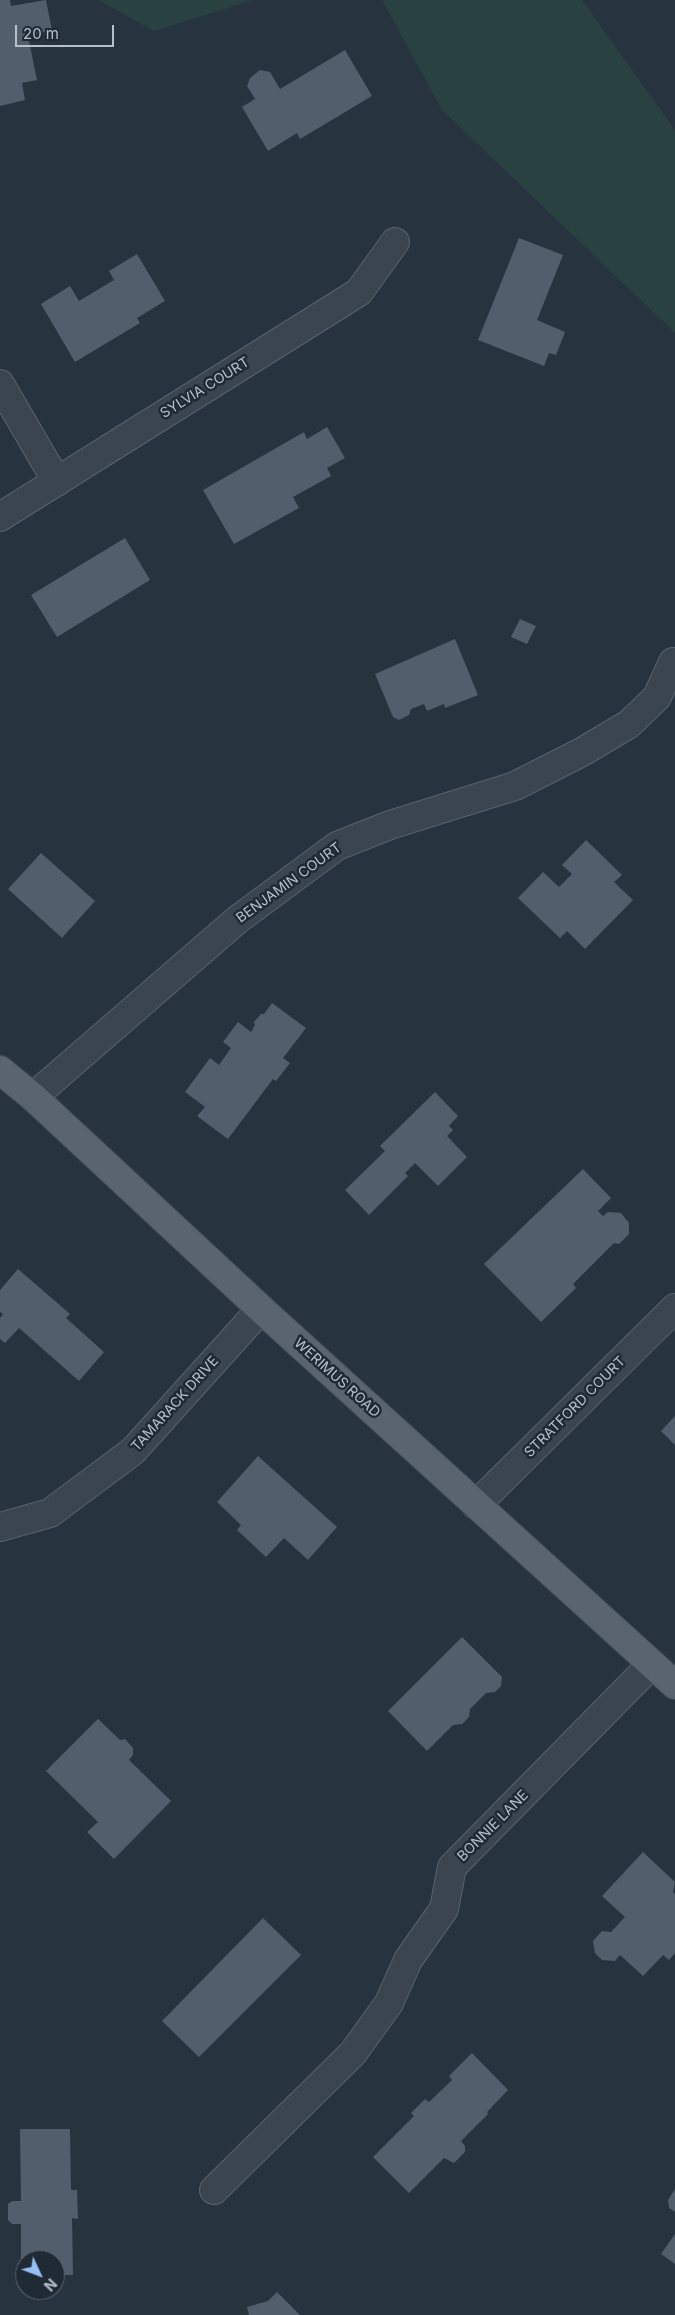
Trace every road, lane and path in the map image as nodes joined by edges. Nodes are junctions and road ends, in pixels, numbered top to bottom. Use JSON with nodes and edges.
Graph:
{"nodes":[{"id":1,"x":395,"y":242,"type":"dead end"},
{"id":2,"x":0,"y":384,"type":"edge"},
{"id":3,"x":57,"y":482,"type":"junction"},
{"id":4,"x":0,"y":517,"type":"edge"},
{"id":5,"x":673,"y":662,"type":"dead end"},
{"id":6,"x":0,"y":1070,"type":"edge"},
{"id":7,"x":33,"y":1097,"type":"junction"},
{"id":8,"x":675,"y":1308,"type":"edge"},
{"id":9,"x":261,"y":1309,"type":"junction"},
{"id":10,"x":476,"y":1505,"type":"junction"},
{"id":11,"x":0,"y":1527,"type":"edge"},
{"id":12,"x":652,"y":1664,"type":"junction"},
{"id":13,"x":675,"y":1685,"type":"edge"},
{"id":14,"x":214,"y":2190,"type":"dead end"}],
"edges":[{"from":1,"to":3,"type":"street","name":"SYLVIA COURT"},
{"from":2,"to":3,"type":"street"},
{"from":3,"to":4,"type":"street","name":"SYLVIA COURT"},
{"from":5,"to":7,"type":"street","name":"BENJAMIN COURT"},
{"from":6,"to":7,"type":"main road","name":"WERIMUS ROAD"},
{"from":7,"to":9,"type":"main road","name":"WERIMUS ROAD"},
{"from":8,"to":10,"type":"street","name":"STRATFORD COURT"},
{"from":9,"to":10,"type":"main road","name":"WERIMUS ROAD"},
{"from":9,"to":11,"type":"street","name":"TAMARACK DRIVE"},
{"from":10,"to":12,"type":"main road","name":"WERIMUS ROAD"},
{"from":12,"to":13,"type":"main road","name":"WERIMUS ROAD"},
{"from":12,"to":14,"type":"street","name":"BONNIE LANE"}]}
